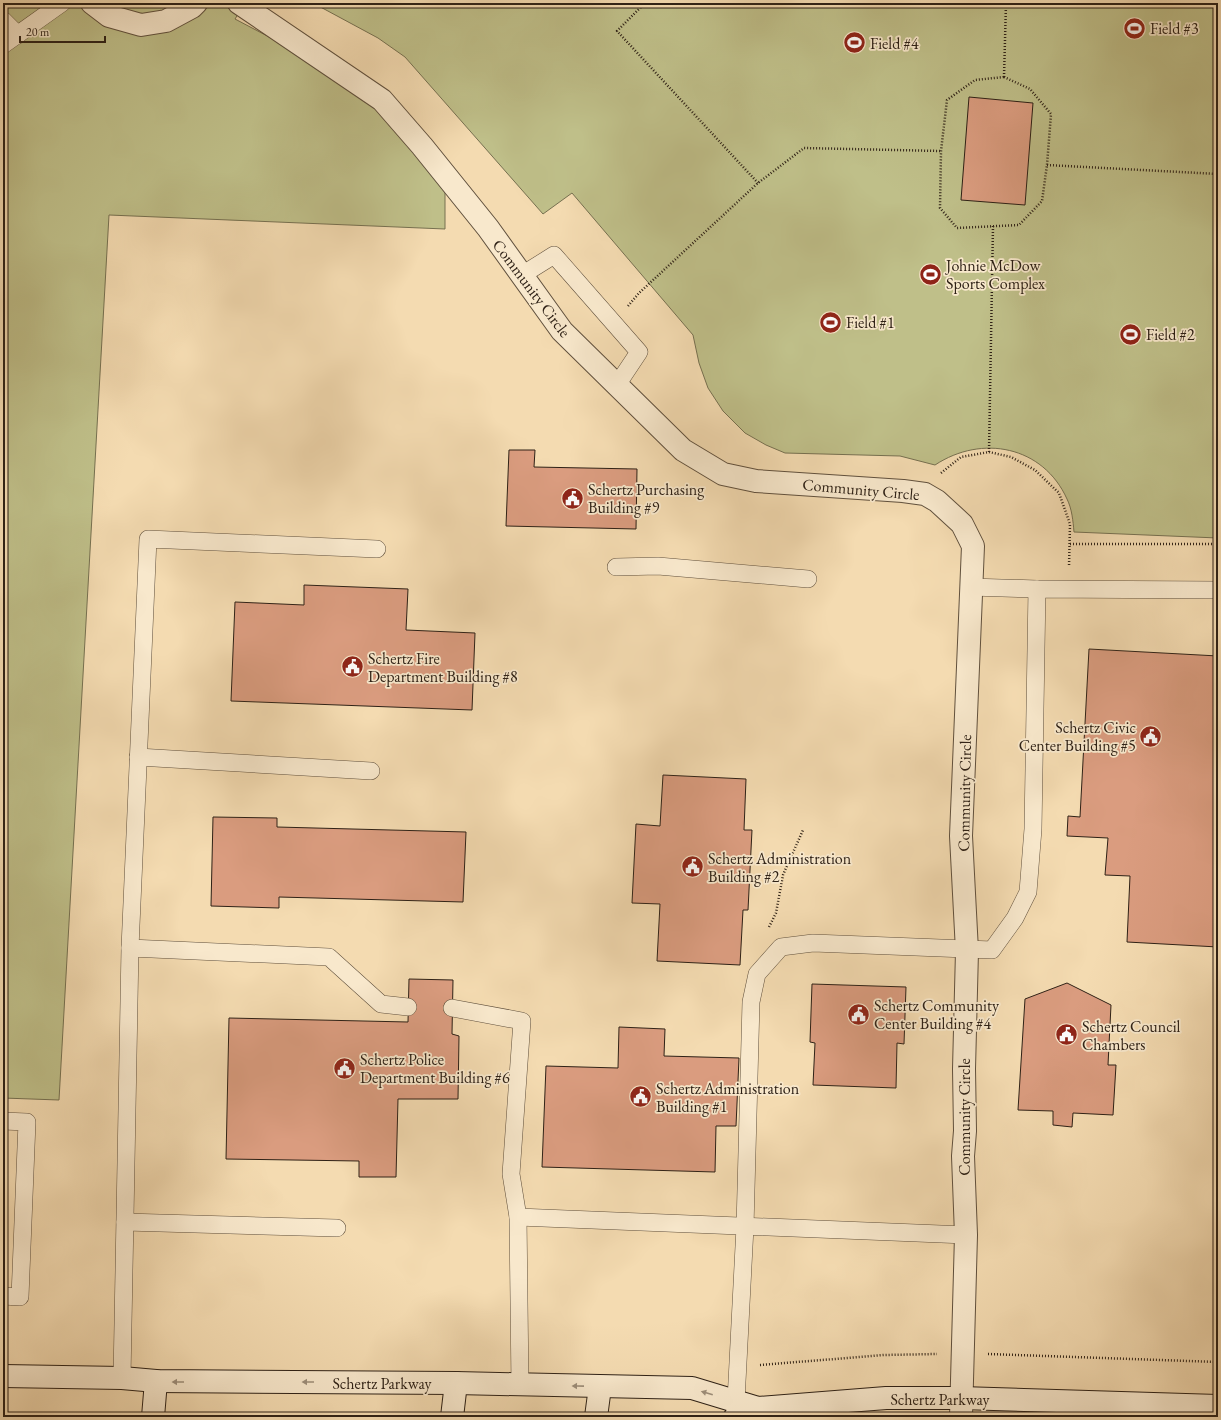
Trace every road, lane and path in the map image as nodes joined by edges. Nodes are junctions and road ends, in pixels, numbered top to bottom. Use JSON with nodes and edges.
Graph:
{"nodes":[{"id":1,"x":62,"y":3,"type":"edge"},
{"id":2,"x":92,"y":3,"type":"edge"},
{"id":3,"x":196,"y":3,"type":"edge"},
{"id":4,"x":239,"y":3,"type":"edge"},
{"id":5,"x":645,"y":3,"type":"edge"},
{"id":6,"x":1006,"y":3,"type":"edge"},
{"id":7,"x":3,"y":20,"type":"edge"},
{"id":8,"x":18,"y":34,"type":"junction"},
{"id":9,"x":3,"y":45,"type":"edge"},
{"id":10,"x":1004,"y":77,"type":"junction"},
{"id":11,"x":941,"y":151,"type":"junction"},
{"id":12,"x":1047,"y":165,"type":"junction"},
{"id":13,"x":1218,"y":174,"type":"edge"},
{"id":14,"x":758,"y":183,"type":"junction"},
{"id":15,"x":992,"y":226,"type":"junction"},
{"id":16,"x":522,"y":275,"type":"junction"},
{"id":17,"x":614,"y":323,"type":"junction"},
{"id":18,"x":617,"y":385,"type":"junction"},
{"id":19,"x":989,"y":452,"type":"junction"},
{"id":20,"x":925,"y":494,"type":"junction"},
{"id":21,"x":1218,"y":544,"type":"edge"},
{"id":22,"x":377,"y":549,"type":"dead end"},
{"id":23,"x":616,"y":567,"type":"dead end"},
{"id":24,"x":808,"y":580,"type":"dead end"},
{"id":25,"x":970,"y":587,"type":"junction"},
{"id":26,"x":1037,"y":589,"type":"junction"},
{"id":27,"x":1218,"y":590,"type":"edge"},
{"id":28,"x":138,"y":757,"type":"junction"},
{"id":29,"x":371,"y":771,"type":"dead end"},
{"id":30,"x":803,"y":830,"type":"dead end"},
{"id":31,"x":766,"y":934,"type":"dead end"},
{"id":32,"x":130,"y":948,"type":"junction"},
{"id":33,"x":967,"y":951,"type":"junction"},
{"id":34,"x":408,"y":1007,"type":"dead end"},
{"id":35,"x":452,"y":1008,"type":"dead end"},
{"id":36,"x":3,"y":1121,"type":"edge"},
{"id":37,"x":518,"y":1217,"type":"junction"},
{"id":38,"x":125,"y":1222,"type":"junction"},
{"id":39,"x":744,"y":1227,"type":"junction"},
{"id":40,"x":337,"y":1228,"type":"dead end"},
{"id":41,"x":966,"y":1235,"type":"junction"},
{"id":42,"x":3,"y":1296,"type":"edge"},
{"id":43,"x":3,"y":1376,"type":"edge"},
{"id":44,"x":122,"y":1378,"type":"junction"},
{"id":45,"x":156,"y":1381,"type":"junction"},
{"id":46,"x":456,"y":1383,"type":"junction"},
{"id":47,"x":520,"y":1385,"type":"junction"},
{"id":48,"x":600,"y":1387,"type":"junction"},
{"id":49,"x":1218,"y":1406,"type":"edge"},
{"id":50,"x":961,"y":1407,"type":"edge"},
{"id":51,"x":735,"y":1409,"type":"edge"},
{"id":52,"x":1164,"y":1411,"type":"edge"},
{"id":53,"x":153,"y":1417,"type":"edge"},
{"id":54,"x":452,"y":1417,"type":"edge"},
{"id":55,"x":596,"y":1417,"type":"edge"}],
"edges":[{"from":1,"to":8,"type":"lane"},
{"from":2,"to":3,"type":"street"},
{"from":4,"to":16,"type":"street","name":"Community Circle"},
{"from":5,"to":14,"type":"path"},
{"from":6,"to":10,"type":"path"},
{"from":7,"to":8,"type":"lane"},
{"from":8,"to":9,"type":"lane"},
{"from":10,"to":11,"type":"path"},
{"from":10,"to":12,"type":"path"},
{"from":11,"to":14,"type":"path"},
{"from":11,"to":15,"type":"path"},
{"from":12,"to":13,"type":"path"},
{"from":12,"to":15,"type":"path"},
{"from":14,"to":17,"type":"path"},
{"from":15,"to":19,"type":"path"},
{"from":16,"to":17,"type":"lane"},
{"from":16,"to":18,"type":"street","name":"Community Circle"},
{"from":17,"to":18,"type":"lane"},
{"from":18,"to":20,"type":"street","name":"Community Circle"},
{"from":19,"to":20,"type":"path"},
{"from":19,"to":21,"type":"path"},
{"from":20,"to":25,"type":"street","name":"Community Circle"},
{"from":22,"to":28,"type":"lane"},
{"from":23,"to":24,"type":"lane"},
{"from":25,"to":26,"type":"lane"},
{"from":25,"to":33,"type":"street","name":"Community Circle"},
{"from":26,"to":27,"type":"lane"},
{"from":26,"to":33,"type":"lane"},
{"from":28,"to":29,"type":"lane"},
{"from":28,"to":32,"type":"lane"},
{"from":30,"to":31,"type":"path"},
{"from":32,"to":34,"type":"lane"},
{"from":32,"to":38,"type":"lane"},
{"from":33,"to":39,"type":"lane"},
{"from":33,"to":41,"type":"street","name":"Community Circle"},
{"from":35,"to":37,"type":"lane"},
{"from":36,"to":42,"type":"lane"},
{"from":37,"to":39,"type":"lane"},
{"from":37,"to":47,"type":"lane"},
{"from":38,"to":40,"type":"lane"},
{"from":38,"to":44,"type":"lane"},
{"from":39,"to":41,"type":"lane"},
{"from":39,"to":51,"type":"lane"},
{"from":41,"to":50,"type":"street","name":"Community Circle"},
{"from":43,"to":44,"type":"street","name":"Schertz Parkway"},
{"from":44,"to":45,"type":"street","name":"Schertz Parkway"},
{"from":46,"to":45,"type":"street","name":"Schertz Parkway","one_way":true},
{"from":45,"to":53,"type":"street"},
{"from":46,"to":47,"type":"street","name":"Schertz Parkway"},
{"from":46,"to":54,"type":"street"},
{"from":48,"to":47,"type":"street","name":"Schertz Parkway","one_way":true},
{"from":51,"to":48,"type":"street","name":"Schertz Parkway","one_way":true},
{"from":48,"to":55,"type":"street"},
{"from":49,"to":52,"type":"street","name":"Schertz Parkway"},
{"from":50,"to":51,"type":"street","name":"Schertz Parkway"},
{"from":50,"to":52,"type":"street","name":"Schertz Parkway"}]}
